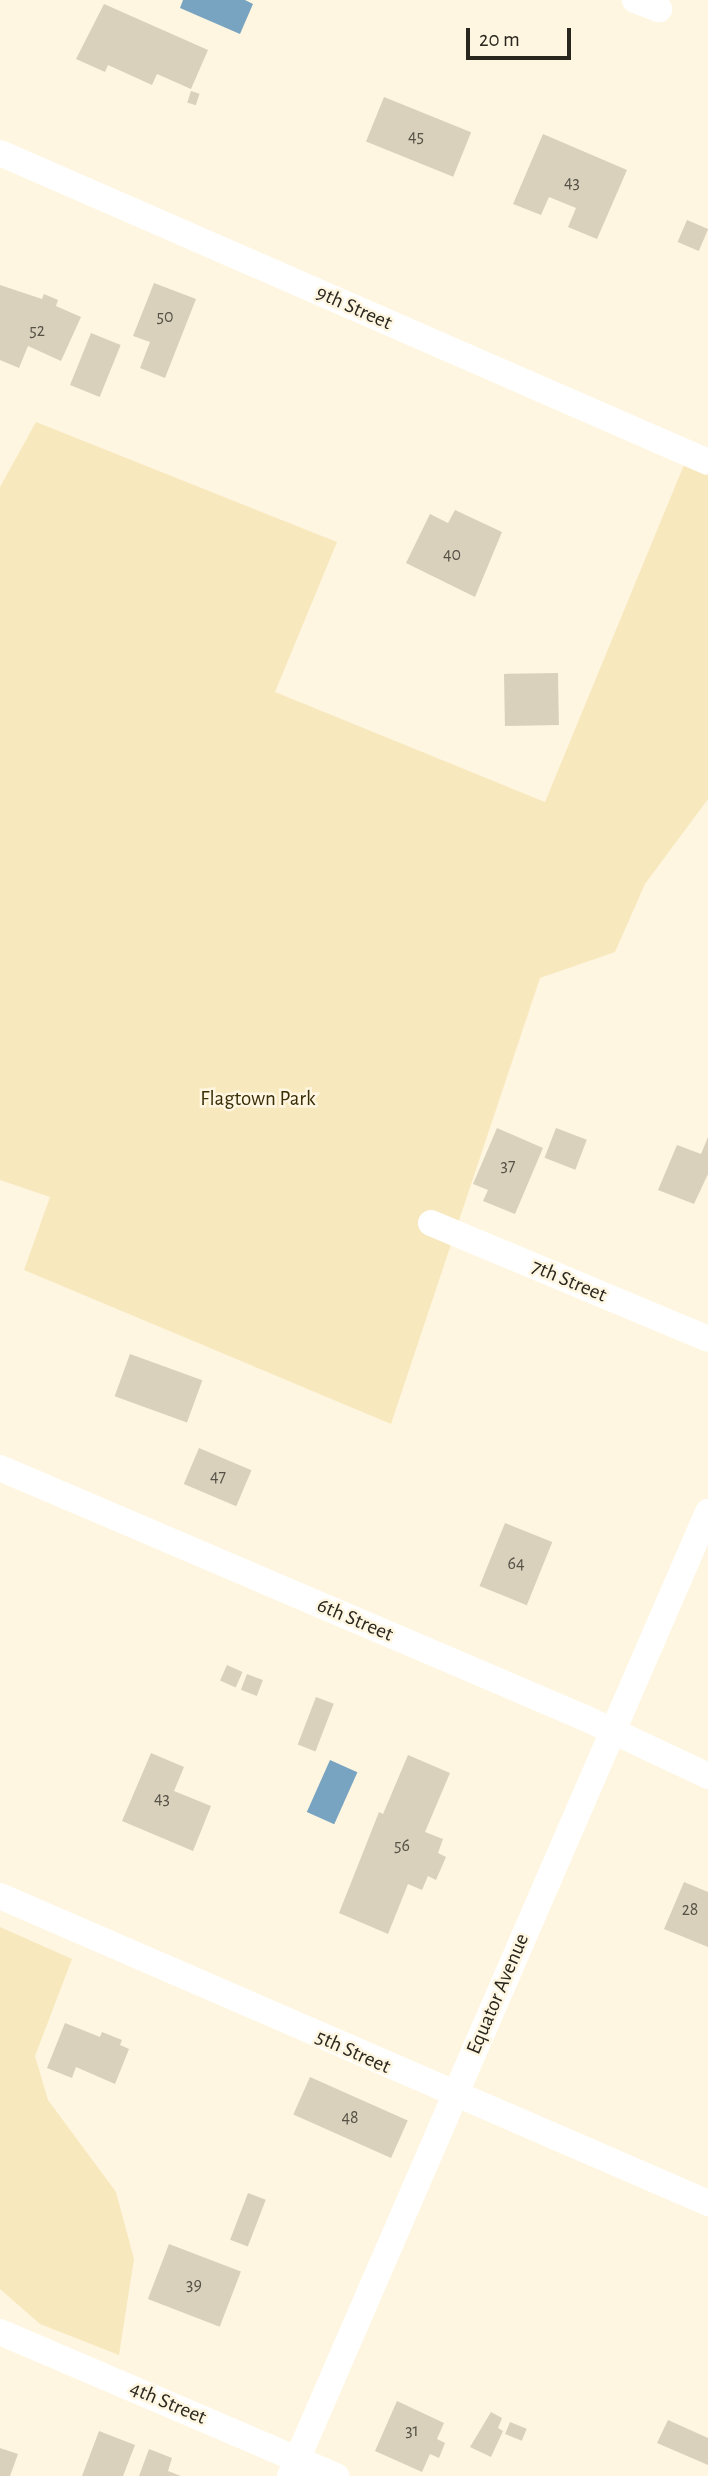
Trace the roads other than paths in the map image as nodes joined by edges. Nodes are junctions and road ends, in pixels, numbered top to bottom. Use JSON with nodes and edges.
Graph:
{"nodes":[{"id":1,"x":0,"y":153,"type":"edge"},
{"id":2,"x":708,"y":462,"type":"edge"},
{"id":3,"x":431,"y":1223,"type":"dead end"},
{"id":4,"x":708,"y":1339,"type":"edge"},
{"id":5,"x":0,"y":1468,"type":"edge"},
{"id":6,"x":708,"y":1512,"type":"edge"},
{"id":7,"x":612,"y":1730,"type":"junction"},
{"id":8,"x":708,"y":1776,"type":"edge"},
{"id":9,"x":0,"y":1896,"type":"edge"},
{"id":10,"x":454,"y":2097,"type":"junction"},
{"id":11,"x":708,"y":2203,"type":"edge"},
{"id":12,"x":0,"y":2332,"type":"edge"},
{"id":13,"x":294,"y":2467,"type":"edge"},
{"id":14,"x":336,"y":2476,"type":"edge"}],
"edges":[{"from":1,"to":2,"type":"street","name":"9th Street"},
{"from":3,"to":4,"type":"street","name":"7th Street"},
{"from":5,"to":7,"type":"street","name":"6th Street"},
{"from":6,"to":7,"type":"street","name":"Equator Avenue"},
{"from":7,"to":8,"type":"street","name":"6th Street"},
{"from":7,"to":10,"type":"street","name":"Equator Avenue"},
{"from":9,"to":10,"type":"street","name":"5th Street"},
{"from":10,"to":11,"type":"street","name":"5th Street"},
{"from":10,"to":13,"type":"street","name":"Equator Avenue"},
{"from":12,"to":13,"type":"street","name":"4th Street"},
{"from":13,"to":14,"type":"street","name":"4th Street"}]}
